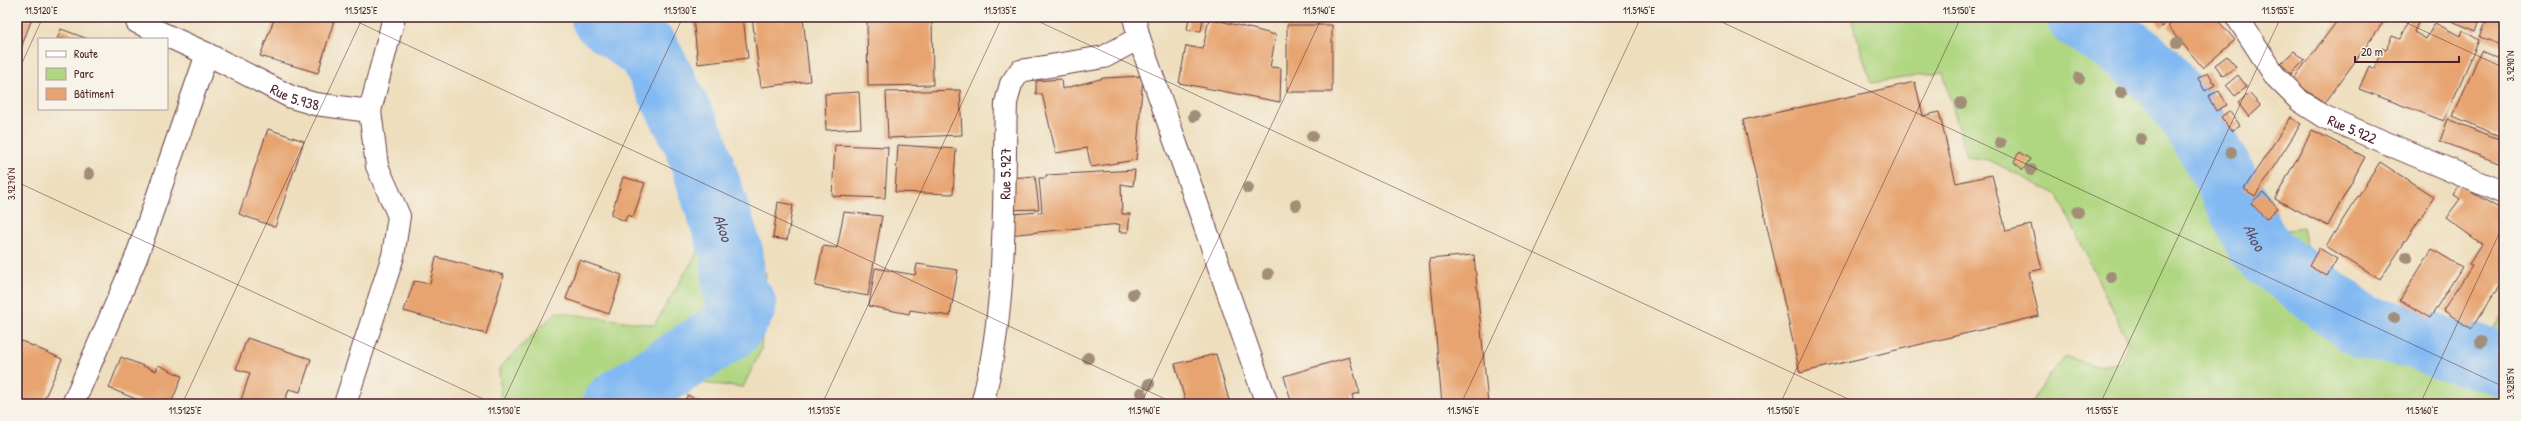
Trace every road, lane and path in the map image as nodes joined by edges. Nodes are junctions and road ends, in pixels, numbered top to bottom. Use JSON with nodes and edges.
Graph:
{"nodes":[{"id":1,"x":394,"y":17,"type":"edge"},
{"id":2,"x":1134,"y":17,"type":"edge"},
{"id":3,"x":2237,"y":17,"type":"edge"},
{"id":4,"x":133,"y":19,"type":"edge"},
{"id":5,"x":1139,"y":38,"type":"junction"},
{"id":6,"x":207,"y":54,"type":"junction"},
{"id":7,"x":370,"y":111,"type":"junction"},
{"id":8,"x":2504,"y":193,"type":"edge"},
{"id":9,"x":73,"y":404,"type":"edge"},
{"id":10,"x":345,"y":404,"type":"edge"},
{"id":11,"x":982,"y":404,"type":"edge"},
{"id":12,"x":1267,"y":404,"type":"edge"}],
"edges":[{"from":1,"to":7,"type":"street"},
{"from":2,"to":5,"type":"street"},
{"from":3,"to":8,"type":"street","name":"Rue 5.922"},
{"from":4,"to":6,"type":"street","name":"Rue 5.938"},
{"from":5,"to":11,"type":"street","name":"Rue 5.927"},
{"from":5,"to":12,"type":"street"},
{"from":6,"to":7,"type":"street","name":"Rue 5.938"},
{"from":6,"to":9,"type":"street"},
{"from":7,"to":10,"type":"street"}]}
